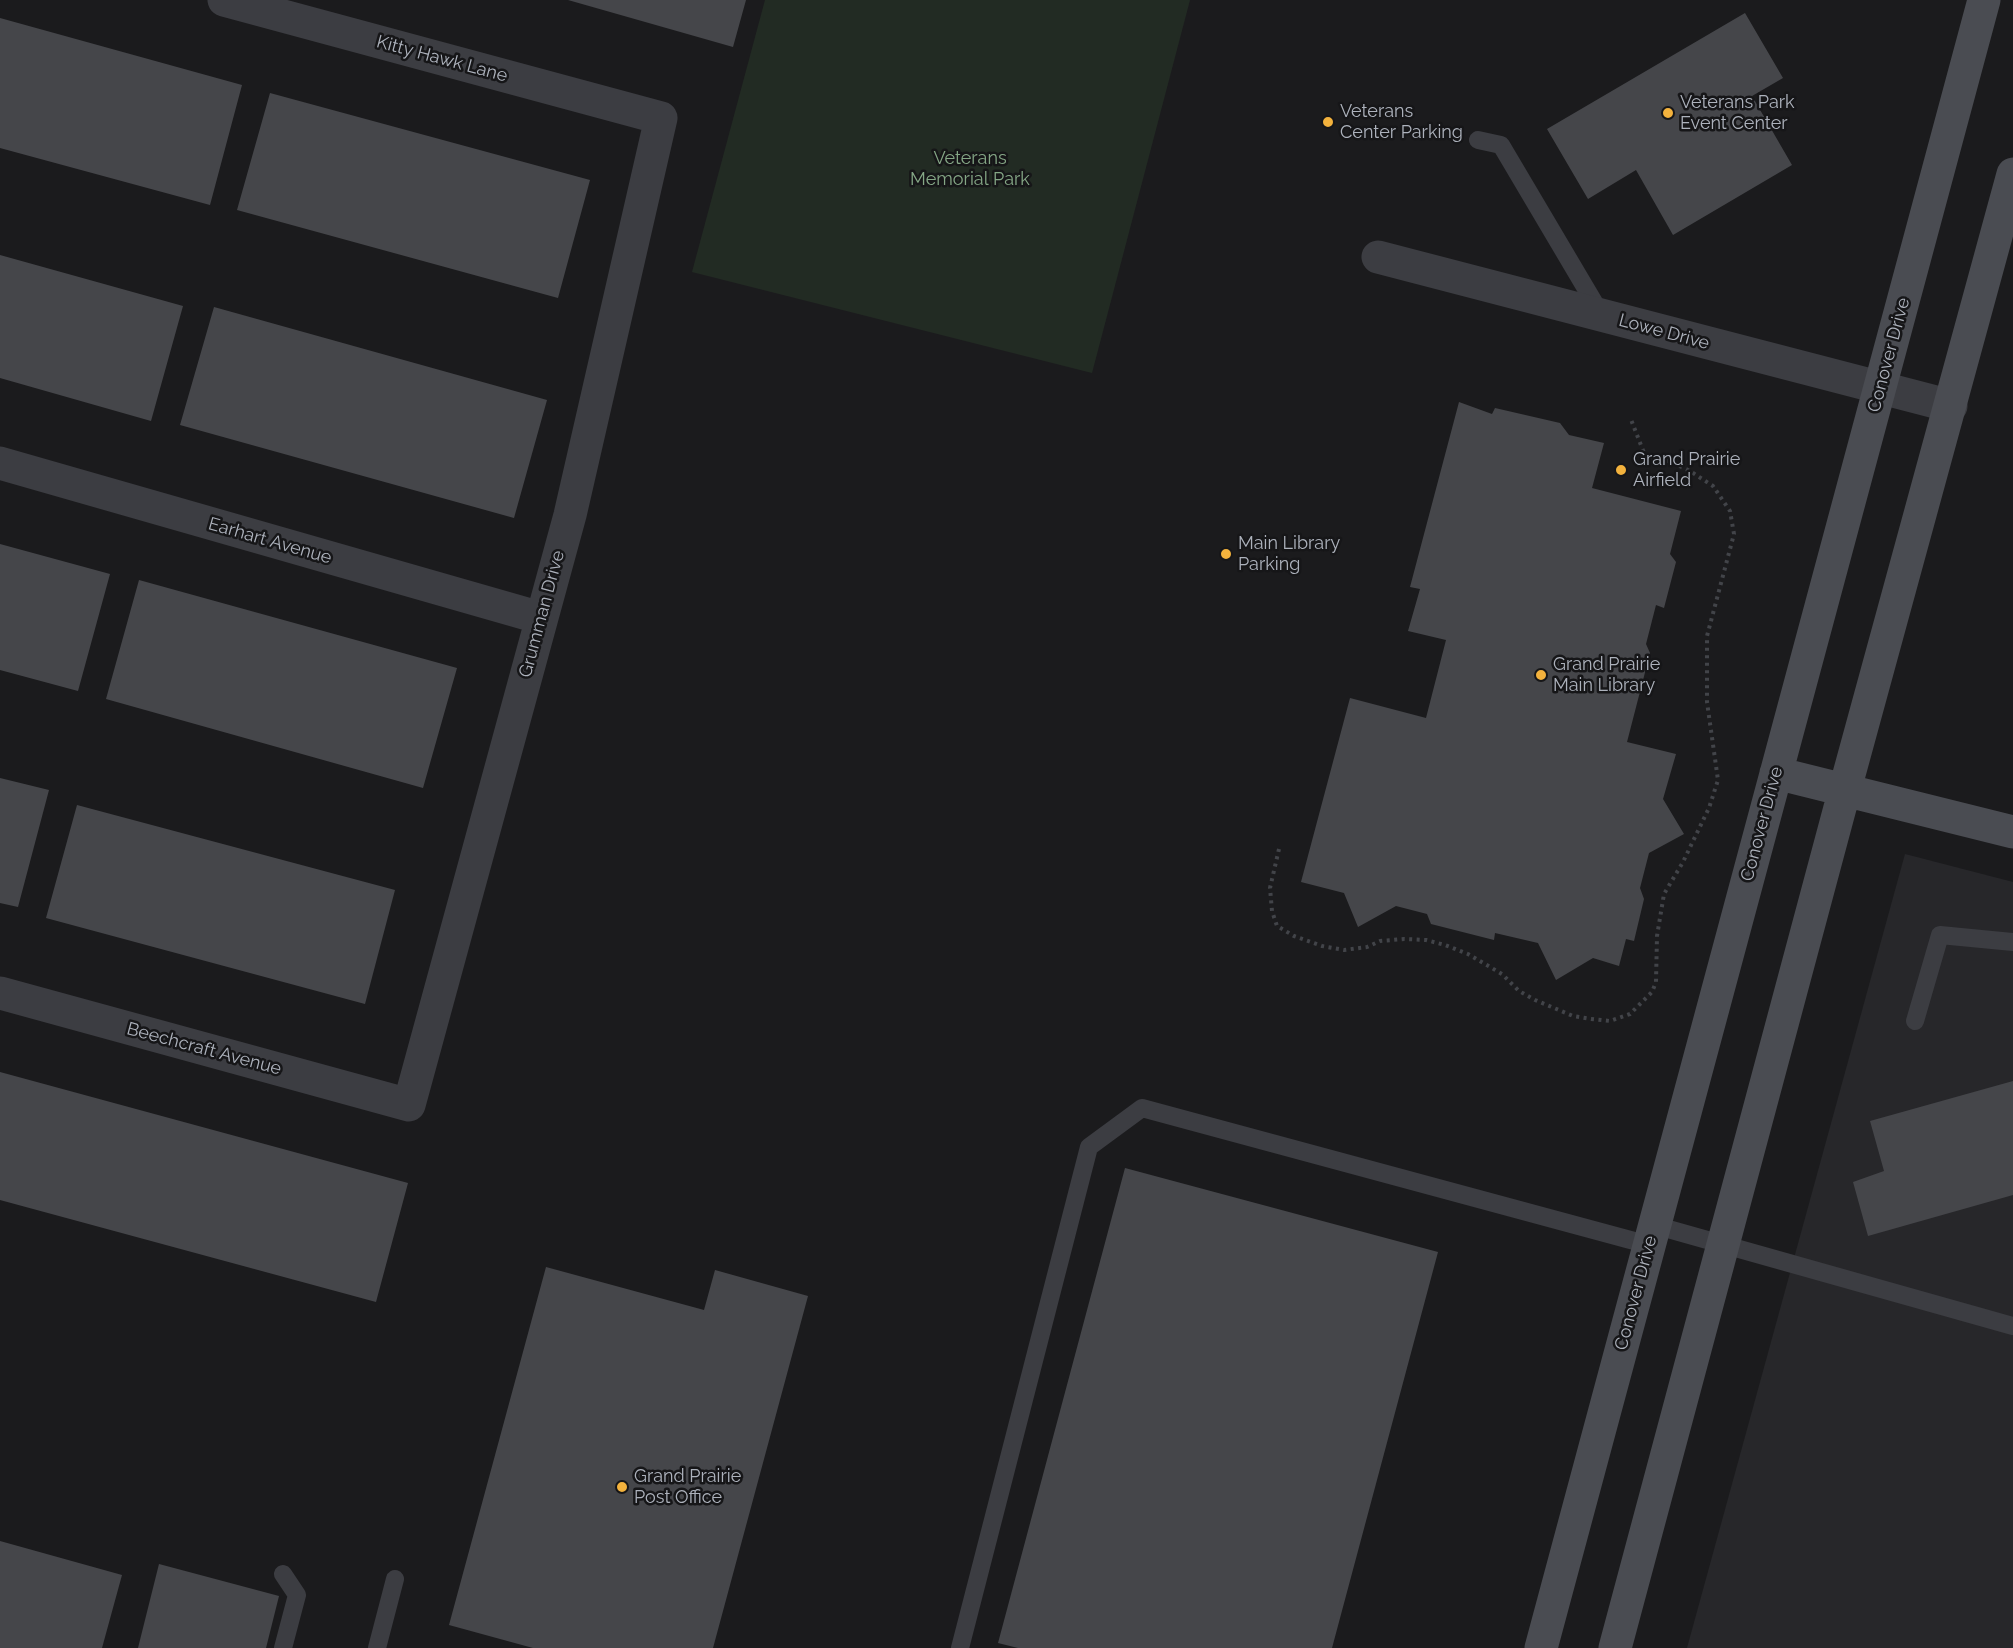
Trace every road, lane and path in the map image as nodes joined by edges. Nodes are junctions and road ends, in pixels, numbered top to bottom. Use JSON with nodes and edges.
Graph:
{"nodes":[{"id":1,"x":224,"y":0,"type":"edge"},
{"id":2,"x":1984,"y":0,"type":"edge"},
{"id":3,"x":661,"y":118,"type":"joint"},
{"id":4,"x":1478,"y":140,"type":"dead end"},
{"id":5,"x":2013,"y":174,"type":"edge"},
{"id":6,"x":1378,"y":257,"type":"dead end"},
{"id":7,"x":1602,"y":316,"type":"junction"},
{"id":8,"x":1880,"y":388,"type":"junction"},
{"id":9,"x":1951,"y":406,"type":"junction"},
{"id":10,"x":1630,"y":417,"type":"dead end"},
{"id":11,"x":0,"y":463,"type":"edge"},
{"id":12,"x":541,"y":618,"type":"junction"},
{"id":13,"x":1776,"y":772,"type":"junction"},
{"id":14,"x":1845,"y":789,"type":"junction"},
{"id":15,"x":2013,"y":832,"type":"edge"},
{"id":16,"x":1279,"y":849,"type":"dead end"},
{"id":17,"x":2013,"y":942,"type":"edge"},
{"id":18,"x":0,"y":993,"type":"edge"},
{"id":19,"x":1915,"y":1021,"type":"dead end"},
{"id":20,"x":409,"y":1105,"type":"joint"},
{"id":21,"x":1652,"y":1235,"type":"junction"},
{"id":22,"x":1723,"y":1244,"type":"junction"},
{"id":23,"x":2013,"y":1326,"type":"edge"},
{"id":24,"x":283,"y":1574,"type":"dead end"},
{"id":25,"x":395,"y":1579,"type":"dead end"},
{"id":26,"x":283,"y":1648,"type":"edge"},
{"id":27,"x":377,"y":1648,"type":"edge"},
{"id":28,"x":960,"y":1648,"type":"edge"},
{"id":29,"x":1541,"y":1648,"type":"edge"},
{"id":30,"x":1616,"y":1648,"type":"edge"}],
"edges":[{"from":1,"to":3,"type":"street","name":"Kitty Hawk Lane"},
{"from":2,"to":8,"type":"street","name":"Conover Drive"},
{"from":3,"to":12,"type":"street","name":"Grumman Drive"},
{"from":4,"to":7,"type":"lane"},
{"from":5,"to":9,"type":"street"},
{"from":6,"to":7,"type":"street","name":"Lowe Drive"},
{"from":7,"to":8,"type":"street","name":"Lowe Drive"},
{"from":8,"to":9,"type":"street","name":"Lowe Drive"},
{"from":8,"to":13,"type":"street","name":"Conover Drive"},
{"from":9,"to":14,"type":"street"},
{"from":10,"to":16,"type":"path"},
{"from":11,"to":12,"type":"street","name":"Earhart Avenue"},
{"from":12,"to":20,"type":"street","name":"Grumman Drive"},
{"from":13,"to":14,"type":"street"},
{"from":13,"to":21,"type":"street","name":"Conover Drive"},
{"from":14,"to":15,"type":"street"},
{"from":14,"to":22,"type":"street"},
{"from":17,"to":19,"type":"lane"},
{"from":18,"to":20,"type":"street","name":"Beechcraft Avenue"},
{"from":21,"to":22,"type":"lane"},
{"from":21,"to":28,"type":"lane"},
{"from":21,"to":29,"type":"street","name":"Conover Drive"},
{"from":22,"to":23,"type":"lane"},
{"from":22,"to":30,"type":"street"},
{"from":24,"to":26,"type":"lane"},
{"from":25,"to":27,"type":"lane"}]}
